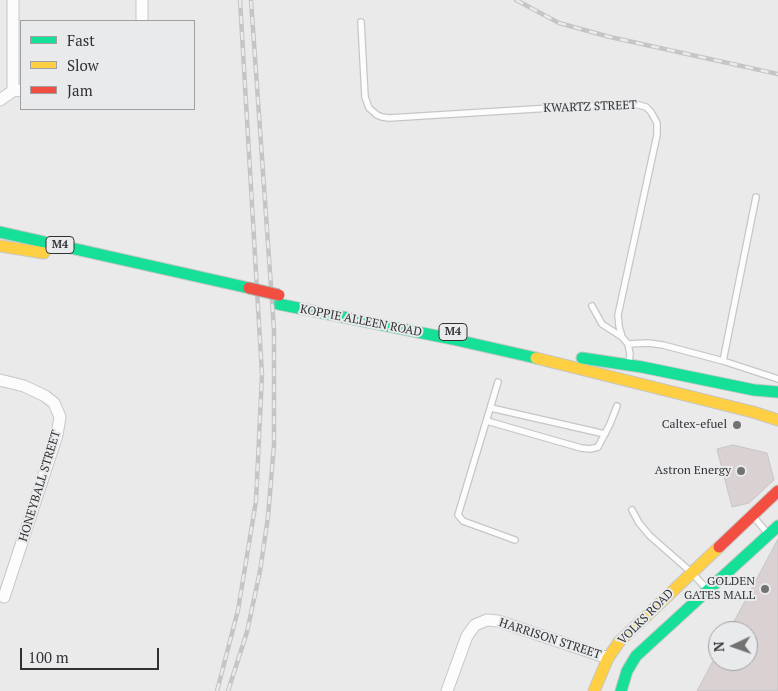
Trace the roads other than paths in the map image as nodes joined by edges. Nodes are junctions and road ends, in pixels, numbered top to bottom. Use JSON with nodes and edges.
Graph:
{"nodes":[{"id":1,"x":13,"y":0,"type":"edge"},
{"id":2,"x":142,"y":0,"type":"edge"},
{"id":3,"x":142,"y":20,"type":"edge"},
{"id":4,"x":361,"y":22,"type":"dead end"},
{"id":5,"x":17,"y":91,"type":"edge"},
{"id":6,"x":0,"y":100,"type":"edge"},
{"id":7,"x":756,"y":197,"type":"dead end"},
{"id":8,"x":0,"y":232,"type":"edge"},
{"id":9,"x":0,"y":246,"type":"edge"},
{"id":10,"x":249,"y":292,"type":"junction"},
{"id":11,"x":278,"y":300,"type":"junction"},
{"id":12,"x":592,"y":306,"type":"dead end"},
{"id":13,"x":622,"y":337,"type":"junction"},
{"id":14,"x":628,"y":344,"type":"junction"},
{"id":15,"x":724,"y":361,"type":"junction"},
{"id":16,"x":628,"y":365,"type":"junction"},
{"id":17,"x":778,"y":379,"type":"edge"},
{"id":18,"x":0,"y":380,"type":"edge"},
{"id":19,"x":624,"y":380,"type":"junction"},
{"id":20,"x":498,"y":382,"type":"dead end"},
{"id":21,"x":778,"y":392,"type":"edge"},
{"id":22,"x":616,"y":406,"type":"dead end"},
{"id":23,"x":491,"y":408,"type":"junction"},
{"id":24,"x":778,"y":420,"type":"edge"},
{"id":25,"x":487,"y":421,"type":"junction"},
{"id":26,"x":605,"y":434,"type":"junction"},
{"id":27,"x":778,"y":491,"type":"edge"},
{"id":28,"x":632,"y":510,"type":"dead end"},
{"id":29,"x":752,"y":515,"type":"junction"},
{"id":30,"x":778,"y":526,"type":"edge"},
{"id":31,"x":769,"y":534,"type":"junction"},
{"id":32,"x":515,"y":540,"type":"dead end"},
{"id":33,"x":691,"y":572,"type":"junction"},
{"id":34,"x":708,"y":590,"type":"junction"},
{"id":35,"x":4,"y":597,"type":"dead end"},
{"id":36,"x":619,"y":642,"type":"junction"},
{"id":37,"x":636,"y":656,"type":"junction"},
{"id":38,"x":606,"y":660,"type":"junction"},
{"id":39,"x":627,"y":671,"type":"junction"},
{"id":40,"x":447,"y":691,"type":"edge"},
{"id":41,"x":594,"y":691,"type":"edge"},
{"id":42,"x":621,"y":691,"type":"edge"}],
"edges":[{"from":1,"to":5,"type":"street"},
{"from":2,"to":3,"type":"street"},
{"from":4,"to":13,"type":"lane","name":"KWARTZ STREET"},
{"from":5,"to":6,"type":"street"},
{"from":7,"to":15,"type":"lane"},
{"from":8,"to":10,"type":"main road","name":"KOPPIE ALLEEN ROAD","number":"M4"},
{"from":9,"to":10,"type":"main road","name":"KOPPIE ALLEEN ROAD","number":"M4"},
{"from":10,"to":11,"type":"main road","name":"KOPPIE ALLEEN ROAD","number":"M4"},
{"from":11,"to":16,"type":"main road","name":"KOPPIE ALLEEN ROAD","number":"M4"},
{"from":11,"to":19,"type":"main road","name":"KOPPIE ALLEEN ROAD","number":"M4"},
{"from":12,"to":13,"type":"lane"},
{"from":13,"to":14,"type":"lane"},
{"from":14,"to":15,"type":"lane"},
{"from":14,"to":16,"type":"lane"},
{"from":15,"to":17,"type":"lane"},
{"from":16,"to":19,"type":"lane"},
{"from":16,"to":21,"type":"main road","name":"KOPPIE ALLEEN ROAD","number":"M4"},
{"from":18,"to":35,"type":"street","name":"HONEYBALL STREET"},
{"from":19,"to":24,"type":"main road","name":"KOPPIE ALLEEN ROAD","number":"M4"},
{"from":20,"to":23,"type":"lane"},
{"from":22,"to":26,"type":"lane"},
{"from":23,"to":25,"type":"lane"},
{"from":23,"to":26,"type":"lane"},
{"from":25,"to":26,"type":"lane"},
{"from":25,"to":32,"type":"lane"},
{"from":27,"to":29,"type":"main road","name":"VOLKS ROAD"},
{"from":28,"to":33,"type":"lane"},
{"from":29,"to":31,"type":"lane"},
{"from":29,"to":33,"type":"main road","name":"VOLKS ROAD"},
{"from":30,"to":31,"type":"main road","name":"VOLKS ROAD"},
{"from":31,"to":34,"type":"main road","name":"VOLKS ROAD"},
{"from":33,"to":34,"type":"lane"},
{"from":33,"to":36,"type":"main road","name":"VOLKS ROAD"},
{"from":34,"to":37,"type":"main road","name":"VOLKS ROAD"},
{"from":36,"to":37,"type":"main road"},
{"from":36,"to":38,"type":"main road","name":"VOLKS ROAD"},
{"from":37,"to":39,"type":"main road","name":"VOLKS ROAD"},
{"from":38,"to":39,"type":"main road"},
{"from":38,"to":40,"type":"street","name":"HARRISON STREET"},
{"from":38,"to":41,"type":"main road","name":"VOLKS ROAD"},
{"from":39,"to":42,"type":"main road","name":"VOLKS ROAD"}]}
